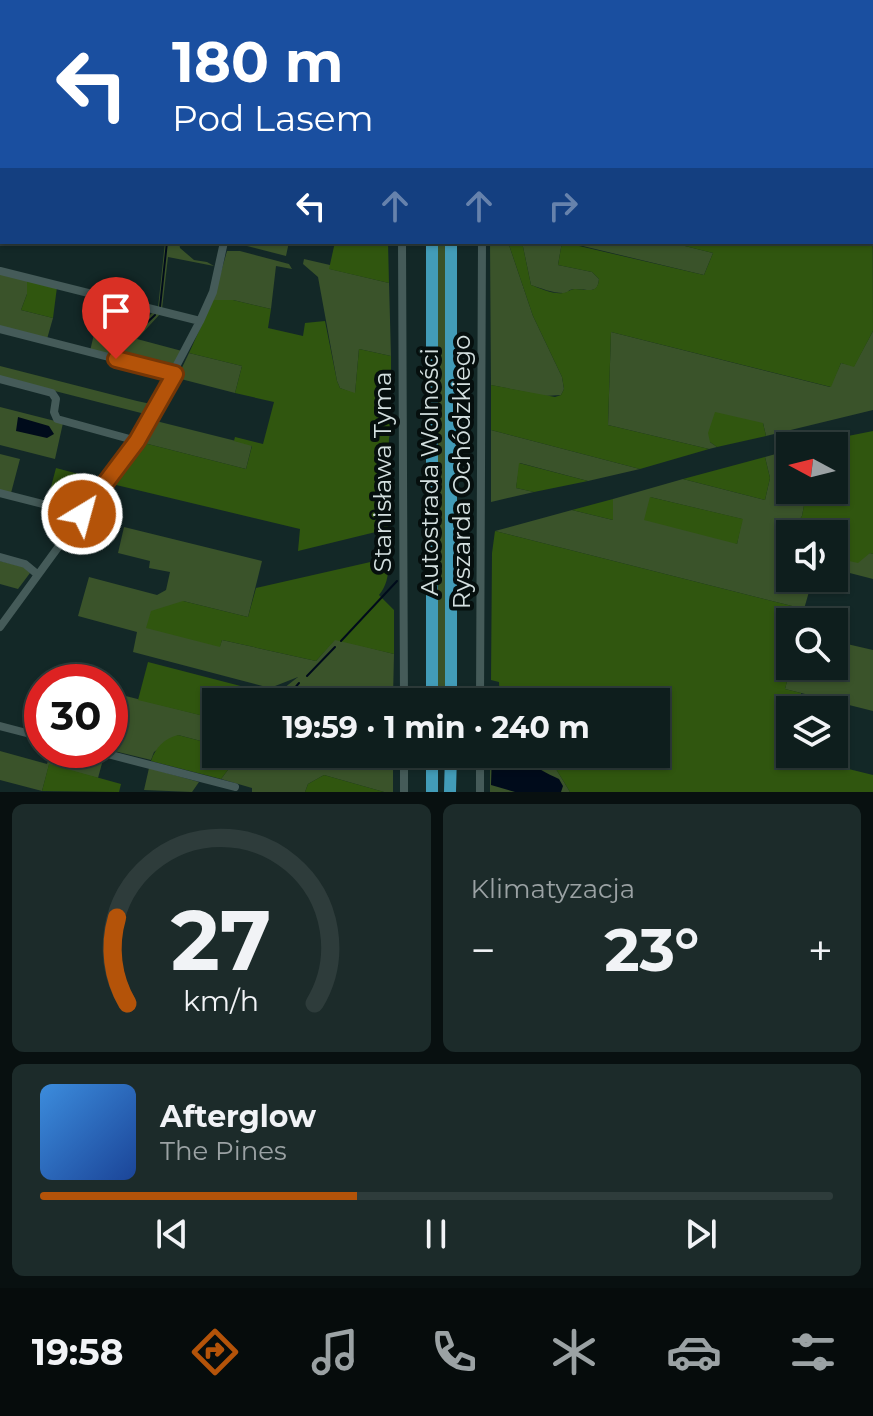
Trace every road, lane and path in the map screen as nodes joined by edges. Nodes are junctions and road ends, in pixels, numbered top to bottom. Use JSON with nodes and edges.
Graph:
{"nodes":[{"id":1,"x":222,"y":244,"type":"edge"},
{"id":2,"x":402,"y":244,"type":"edge"},
{"id":3,"x":432,"y":244,"type":"edge"},
{"id":4,"x":451,"y":244,"type":"edge"},
{"id":5,"x":482,"y":244,"type":"edge"},
{"id":6,"x":0,"y":271,"type":"edge"},
{"id":7,"x":200,"y":321,"type":"junction"},
{"id":8,"x":0,"y":329,"type":"edge"},
{"id":9,"x":175,"y":374,"type":"junction"},
{"id":10,"x":0,"y":379,"type":"edge"},
{"id":11,"x":137,"y":441,"type":"junction"},
{"id":12,"x":0,"y":493,"type":"edge"},
{"id":13,"x":82,"y":514,"type":"junction"},
{"id":14,"x":0,"y":557,"type":"edge"},
{"id":15,"x":37,"y":574,"type":"junction"},
{"id":16,"x":0,"y":627,"type":"edge"},
{"id":17,"x":404,"y":688,"type":"edge"},
{"id":18,"x":432,"y":688,"type":"edge"},
{"id":19,"x":451,"y":688,"type":"edge"},
{"id":20,"x":480,"y":688,"type":"edge"},
{"id":21,"x":0,"y":726,"type":"edge"},
{"id":22,"x":24,"y":732,"type":"edge"},
{"id":23,"x":128,"y":759,"type":"edge"},
{"id":24,"x":404,"y":768,"type":"edge"},
{"id":25,"x":432,"y":768,"type":"edge"},
{"id":26,"x":451,"y":768,"type":"edge"},
{"id":27,"x":480,"y":768,"type":"edge"},
{"id":28,"x":235,"y":787,"type":"dead end"},
{"id":29,"x":404,"y":792,"type":"edge"},
{"id":30,"x":432,"y":792,"type":"edge"},
{"id":31,"x":450,"y":792,"type":"edge"},
{"id":32,"x":480,"y":792,"type":"edge"}],
"edges":[{"from":1,"to":7,"type":"street"},
{"from":2,"to":17,"type":"street","name":"Stanisława Tyma"},
{"from":3,"to":18,"type":"highway","name":"Autostrada Wolności"},
{"from":4,"to":19,"type":"highway","name":"Autostrada Wolności"},
{"from":5,"to":20,"type":"street","name":"Ryszarda Ochódzkiego"},
{"from":6,"to":7,"type":"street"},
{"from":7,"to":9,"type":"street"},
{"from":8,"to":9,"type":"street"},
{"from":9,"to":11,"type":"street"},
{"from":10,"to":11,"type":"street"},
{"from":11,"to":13,"type":"street"},
{"from":12,"to":13,"type":"street"},
{"from":13,"to":15,"type":"street"},
{"from":14,"to":15,"type":"street"},
{"from":15,"to":16,"type":"street"},
{"from":21,"to":22,"type":"street"},
{"from":23,"to":28,"type":"street"},
{"from":24,"to":29,"type":"street"},
{"from":25,"to":30,"type":"highway"},
{"from":26,"to":31,"type":"highway"},
{"from":27,"to":32,"type":"street"}]}
